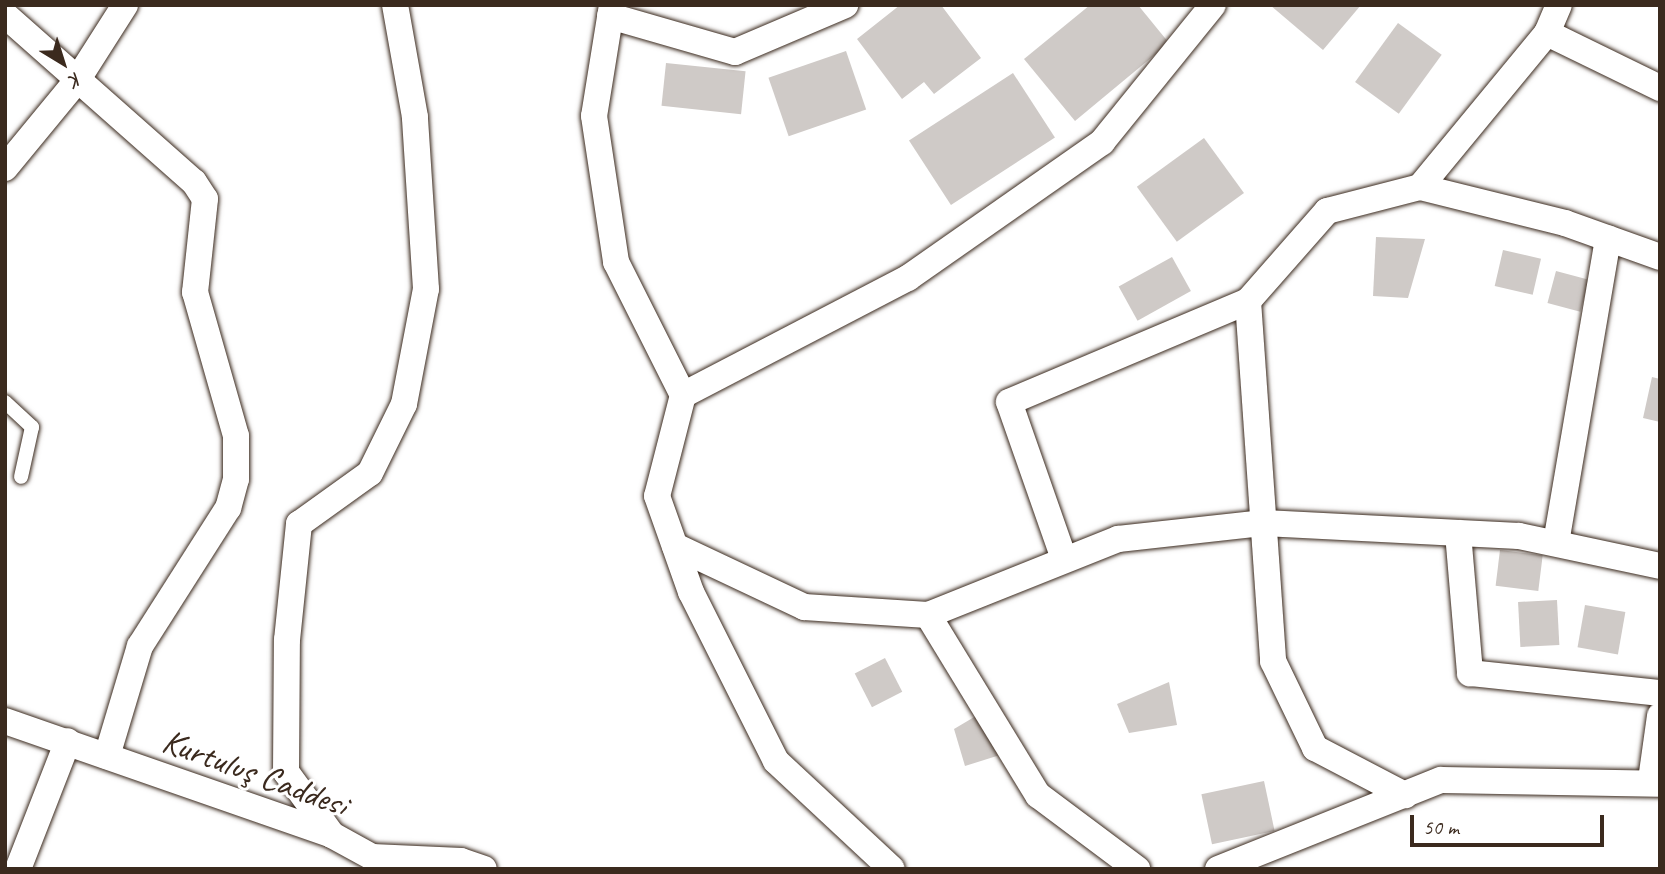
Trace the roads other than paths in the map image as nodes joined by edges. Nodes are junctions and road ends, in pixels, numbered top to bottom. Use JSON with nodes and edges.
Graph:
{"nodes":[{"id":1,"x":125,"y":5,"type":"edge"},
{"id":2,"x":395,"y":5,"type":"edge"},
{"id":3,"x":845,"y":5,"type":"edge"},
{"id":4,"x":1213,"y":5,"type":"edge"},
{"id":5,"x":1559,"y":5,"type":"edge"},
{"id":6,"x":611,"y":11,"type":"edge"},
{"id":7,"x":5,"y":15,"type":"edge"},
{"id":8,"x":1547,"y":33,"type":"junction"},
{"id":9,"x":76,"y":82,"type":"junction"},
{"id":10,"x":1660,"y":88,"type":"edge"},
{"id":11,"x":5,"y":168,"type":"edge"},
{"id":12,"x":1420,"y":187,"type":"junction"},
{"id":13,"x":1608,"y":238,"type":"junction"},
{"id":14,"x":1660,"y":257,"type":"edge"},
{"id":15,"x":1248,"y":301,"type":"junction"},
{"id":16,"x":683,"y":394,"type":"junction"},
{"id":17,"x":5,"y":402,"type":"edge"},
{"id":18,"x":21,"y":477,"type":"dead end"},
{"id":19,"x":1264,"y":523,"type":"junction"},
{"id":20,"x":1458,"y":533,"type":"junction"},
{"id":21,"x":1556,"y":543,"type":"junction"},
{"id":22,"x":675,"y":546,"type":"junction"},
{"id":23,"x":1063,"y":556,"type":"junction"},
{"id":24,"x":1660,"y":566,"type":"edge"},
{"id":25,"x":928,"y":615,"type":"junction"},
{"id":26,"x":1660,"y":693,"type":"edge"},
{"id":27,"x":1660,"y":716,"type":"edge"},
{"id":28,"x":5,"y":722,"type":"edge"},
{"id":29,"x":68,"y":741,"type":"junction"},
{"id":30,"x":107,"y":755,"type":"junction"},
{"id":31,"x":1655,"y":782,"type":"edge"},
{"id":32,"x":1405,"y":795,"type":"junction"},
{"id":33,"x":332,"y":835,"type":"junction"},
{"id":34,"x":381,"y":863,"type":"edge"},
{"id":35,"x":18,"y":869,"type":"edge"},
{"id":36,"x":484,"y":869,"type":"edge"},
{"id":37,"x":892,"y":869,"type":"edge"},
{"id":38,"x":1137,"y":869,"type":"edge"},
{"id":39,"x":1218,"y":869,"type":"edge"}],
"edges":[{"from":1,"to":9,"type":"street"},
{"from":2,"to":33,"type":"street"},
{"from":3,"to":6,"type":"street"},
{"from":4,"to":16,"type":"street"},
{"from":5,"to":8,"type":"street"},
{"from":6,"to":16,"type":"street"},
{"from":7,"to":9,"type":"street"},
{"from":8,"to":10,"type":"street"},
{"from":8,"to":12,"type":"street"},
{"from":9,"to":11,"type":"street"},
{"from":9,"to":30,"type":"street"},
{"from":12,"to":13,"type":"street"},
{"from":12,"to":15,"type":"street"},
{"from":13,"to":14,"type":"street"},
{"from":13,"to":21,"type":"street"},
{"from":15,"to":19,"type":"street"},
{"from":15,"to":23,"type":"street"},
{"from":16,"to":22,"type":"street"},
{"from":17,"to":18,"type":"lane"},
{"from":19,"to":20,"type":"street"},
{"from":19,"to":23,"type":"street"},
{"from":19,"to":32,"type":"street"},
{"from":20,"to":21,"type":"street"},
{"from":20,"to":26,"type":"street"},
{"from":21,"to":24,"type":"street"},
{"from":22,"to":25,"type":"street"},
{"from":22,"to":37,"type":"street"},
{"from":23,"to":25,"type":"street"},
{"from":25,"to":38,"type":"street"},
{"from":27,"to":31,"type":"street"},
{"from":28,"to":29,"type":"street","name":"Kurtuluş Caddesi"},
{"from":29,"to":30,"type":"street","name":"Kurtuluş Caddesi"},
{"from":29,"to":35,"type":"street"},
{"from":30,"to":33,"type":"street","name":"Kurtuluş Caddesi"},
{"from":31,"to":32,"type":"street"},
{"from":32,"to":39,"type":"street"},
{"from":33,"to":34,"type":"street","name":"Kurtuluş Caddesi"},
{"from":34,"to":36,"type":"street","name":"Kurtuluş Caddesi"}]}
